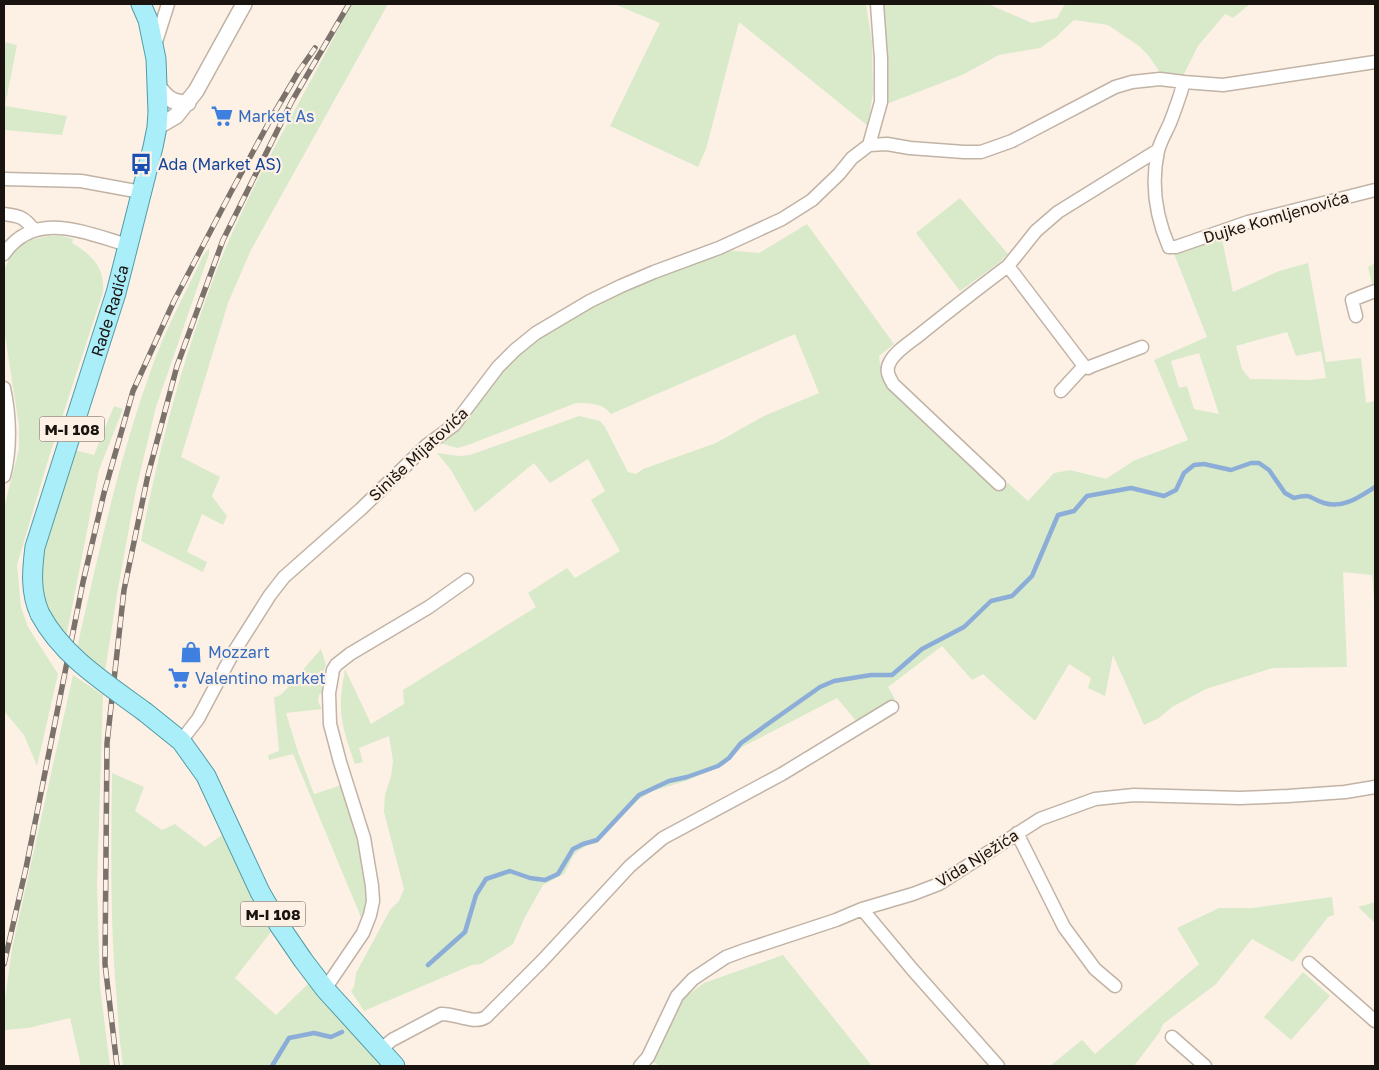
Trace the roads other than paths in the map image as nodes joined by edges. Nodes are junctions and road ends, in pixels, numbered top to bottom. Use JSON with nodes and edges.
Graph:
{"nodes":[{"id":1,"x":141,"y":4,"type":"edge"},
{"id":2,"x":168,"y":4,"type":"edge"},
{"id":3,"x":244,"y":4,"type":"edge"},
{"id":4,"x":877,"y":4,"type":"edge"},
{"id":5,"x":154,"y":45,"type":"junction"},
{"id":6,"x":1375,"y":62,"type":"edge"},
{"id":7,"x":1184,"y":82,"type":"junction"},
{"id":8,"x":157,"y":85,"type":"junction"},
{"id":9,"x":188,"y":103,"type":"junction"},
{"id":10,"x":157,"y":127,"type":"junction"},
{"id":11,"x":869,"y":145,"type":"junction"},
{"id":12,"x":1158,"y":150,"type":"junction"},
{"id":13,"x":4,"y":179,"type":"edge"},
{"id":14,"x":1375,"y":190,"type":"edge"},
{"id":15,"x":141,"y":192,"type":"junction"},
{"id":16,"x":4,"y":214,"type":"edge"},
{"id":17,"x":34,"y":230,"type":"junction"},
{"id":18,"x":128,"y":245,"type":"junction"},
{"id":19,"x":4,"y":254,"type":"edge"},
{"id":20,"x":1008,"y":266,"type":"junction"},
{"id":21,"x":1375,"y":291,"type":"edge"},
{"id":22,"x":1356,"y":316,"type":"dead end"},
{"id":23,"x":1142,"y":347,"type":"dead end"},
{"id":24,"x":1084,"y":366,"type":"junction"},
{"id":25,"x":4,"y":391,"type":"edge"},
{"id":26,"x":1060,"y":391,"type":"dead end"},
{"id":27,"x":4,"y":476,"type":"edge"},
{"id":28,"x":998,"y":484,"type":"dead end"},
{"id":29,"x":467,"y":580,"type":"dead end"},
{"id":30,"x":892,"y":707,"type":"dead end"},
{"id":31,"x":181,"y":741,"type":"junction"},
{"id":32,"x":1375,"y":787,"type":"edge"},
{"id":33,"x":1017,"y":833,"type":"junction"},
{"id":34,"x":862,"y":909,"type":"junction"},
{"id":35,"x":1309,"y":963,"type":"dead end"},
{"id":36,"x":1115,"y":986,"type":"dead end"},
{"id":37,"x":325,"y":989,"type":"junction"},
{"id":38,"x":1375,"y":1021,"type":"edge"},
{"id":39,"x":1172,"y":1037,"type":"dead end"},
{"id":40,"x":380,"y":1050,"type":"junction"},
{"id":41,"x":395,"y":1066,"type":"edge"},
{"id":42,"x":640,"y":1066,"type":"edge"},
{"id":43,"x":998,"y":1066,"type":"edge"},
{"id":44,"x":1206,"y":1066,"type":"edge"}],
"edges":[{"from":1,"to":5,"type":"main road","name":"Rade Radića","number":"M-I 108"},
{"from":2,"to":5,"type":"street"},
{"from":3,"to":9,"type":"street"},
{"from":4,"to":11,"type":"street"},
{"from":5,"to":8,"type":"main road","name":"Rade Radića","number":"M-I 108"},
{"from":6,"to":7,"type":"street"},
{"from":7,"to":11,"type":"street"},
{"from":7,"to":12,"type":"street","name":"Dujke Komljenovića"},
{"from":8,"to":9,"type":"street"},
{"from":8,"to":10,"type":"main road","name":"Rade Radića","number":"M-I 108"},
{"from":9,"to":10,"type":"street"},
{"from":10,"to":15,"type":"main road","name":"Rade Radića","number":"M-I 108"},
{"from":11,"to":31,"type":"street","name":"Siniše Mijatovića"},
{"from":12,"to":14,"type":"street","name":"Dujke Komljenovića"},
{"from":12,"to":20,"type":"street"},
{"from":13,"to":15,"type":"street"},
{"from":15,"to":18,"type":"main road","name":"Rade Radića","number":"M-I 108"},
{"from":16,"to":17,"type":"street"},
{"from":17,"to":18,"type":"street"},
{"from":17,"to":19,"type":"street"},
{"from":18,"to":31,"type":"main road","name":"Rade Radića","number":"M-I 108","bridge":true},
{"from":20,"to":24,"type":"street"},
{"from":20,"to":28,"type":"street"},
{"from":21,"to":22,"type":"street"},
{"from":23,"to":24,"type":"street"},
{"from":24,"to":26,"type":"street"},
{"from":25,"to":27,"type":"street"},
{"from":29,"to":37,"type":"street"},
{"from":30,"to":40,"type":"street"},
{"from":31,"to":37,"type":"main road","number":"M-I 108"},
{"from":32,"to":33,"type":"street","name":"Vida Nježića"},
{"from":33,"to":34,"type":"street","name":"Vida Nježića"},
{"from":33,"to":36,"type":"street"},
{"from":34,"to":42,"type":"street","name":"Vida Nježića"},
{"from":34,"to":43,"type":"street"},
{"from":35,"to":38,"type":"street"},
{"from":37,"to":40,"type":"main road","number":"M-I 108"},
{"from":39,"to":44,"type":"street"},
{"from":40,"to":41,"type":"main road","number":"M-I 108"}]}
